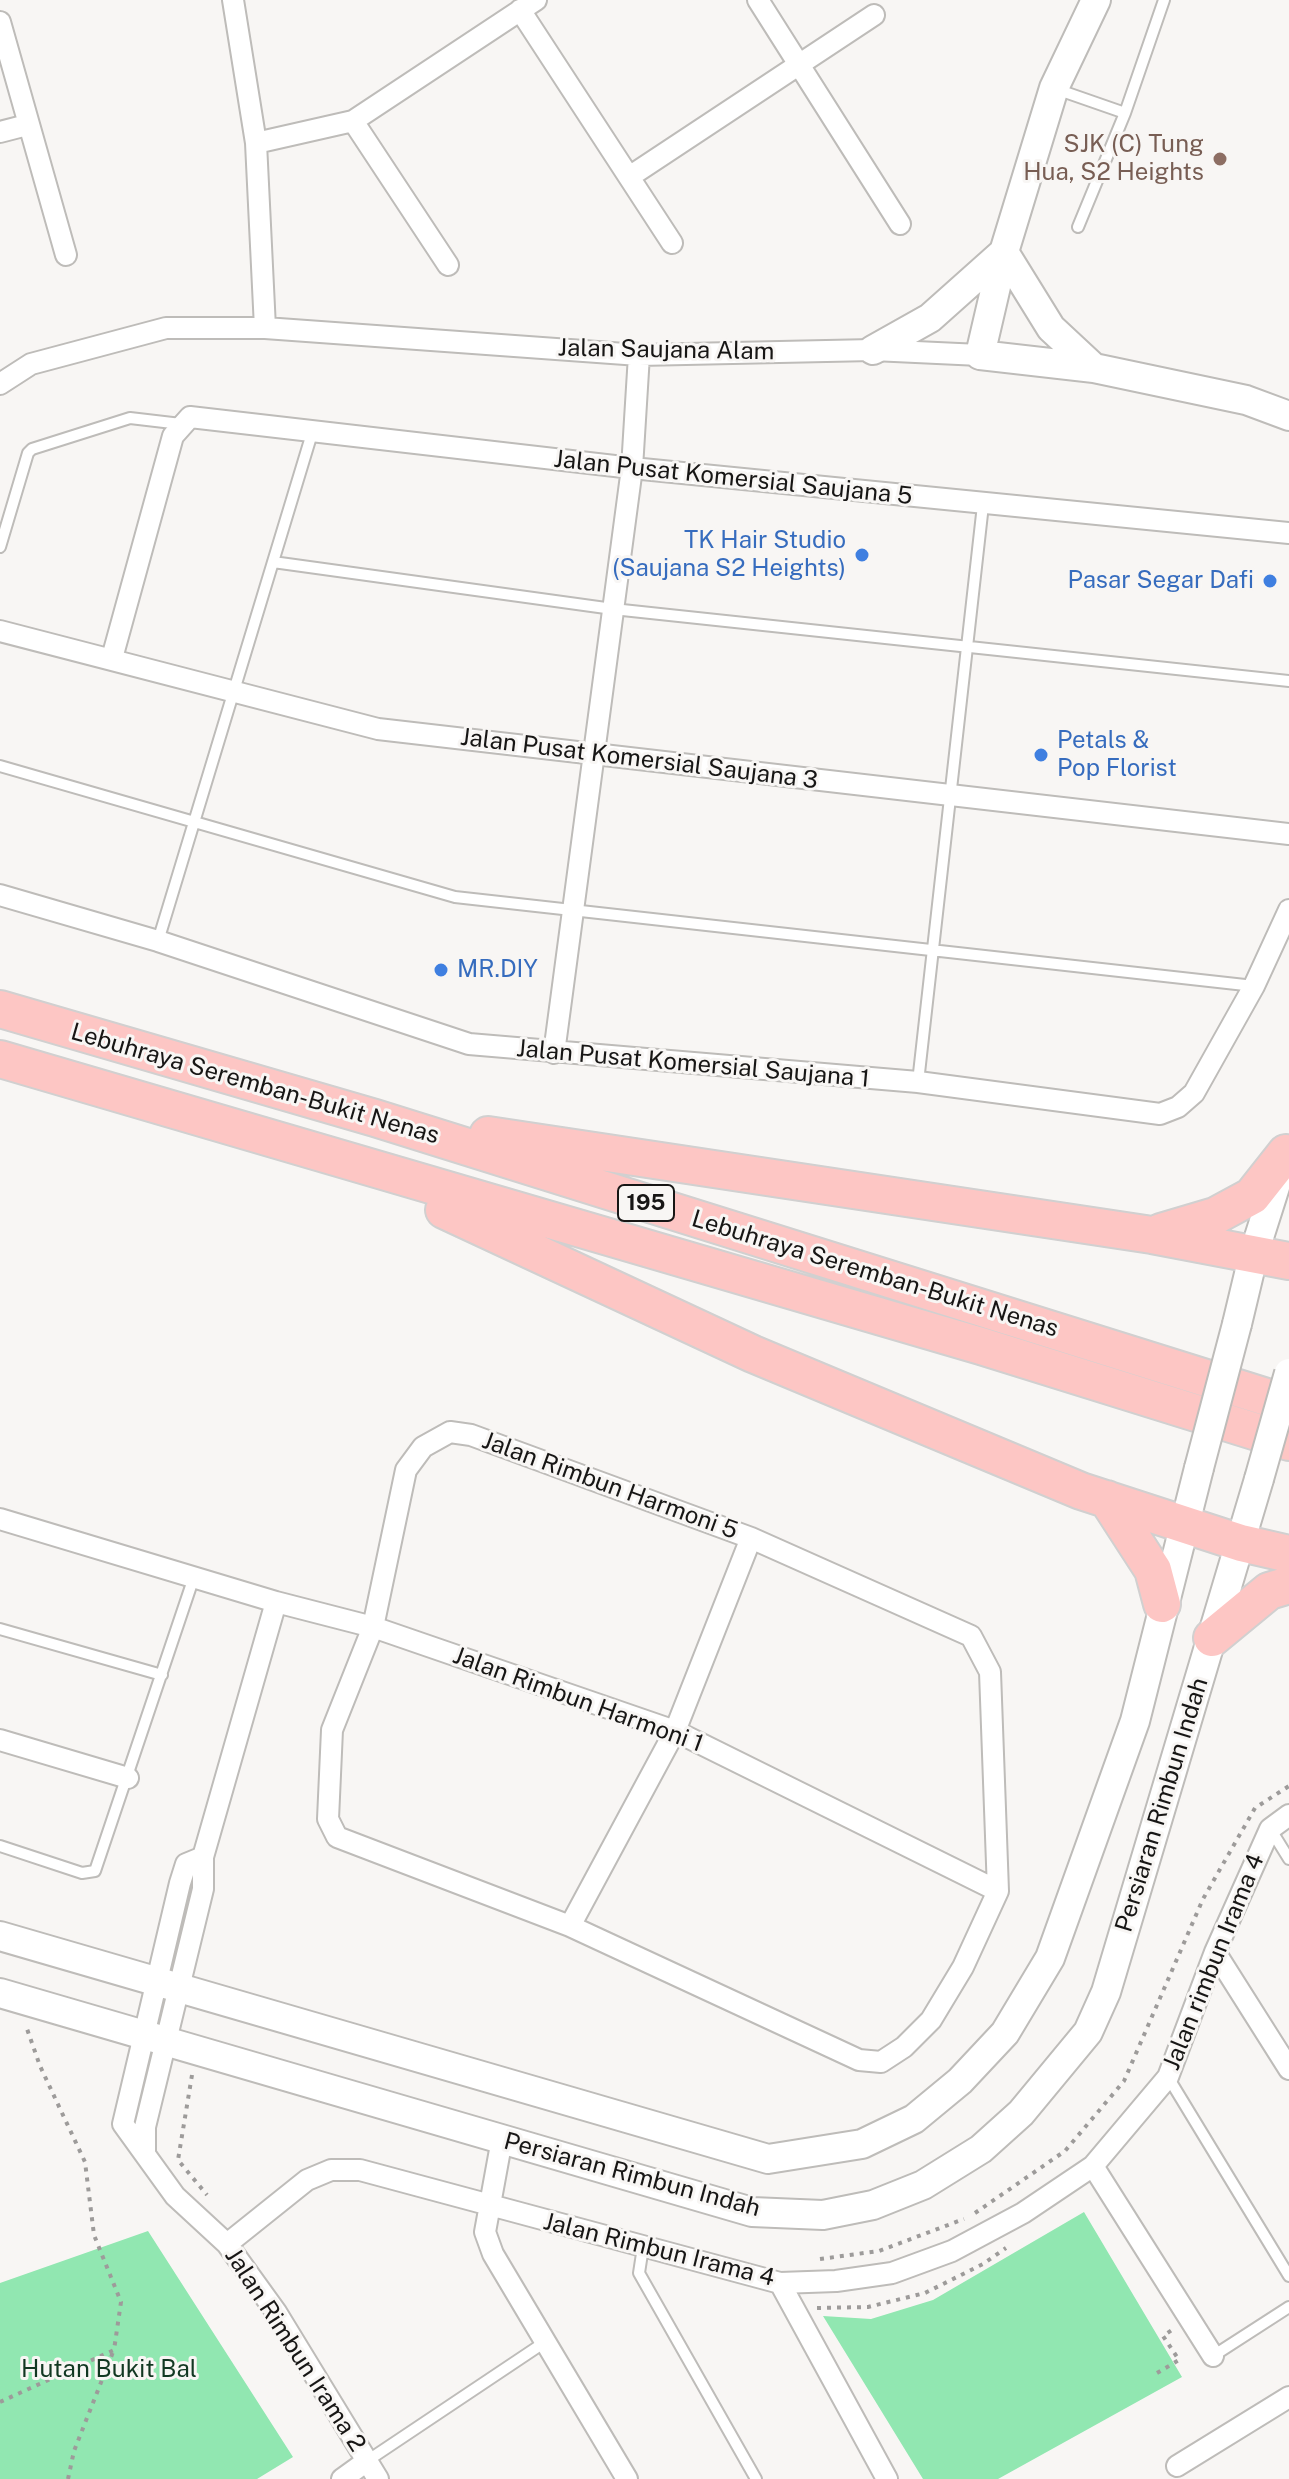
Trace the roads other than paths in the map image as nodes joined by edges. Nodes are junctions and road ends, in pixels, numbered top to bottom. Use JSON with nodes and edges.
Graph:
{"nodes":[{"id":1,"x":233,"y":0,"type":"edge"},
{"id":2,"x":758,"y":0,"type":"edge"},
{"id":3,"x":1096,"y":0,"type":"edge"},
{"id":4,"x":1164,"y":0,"type":"edge"},
{"id":5,"x":528,"y":5,"type":"edge"},
{"id":6,"x":874,"y":15,"type":"dead end"},
{"id":7,"x":0,"y":22,"type":"edge"},
{"id":8,"x":799,"y":65,"type":"junction"},
{"id":9,"x":1054,"y":88,"type":"junction"},
{"id":10,"x":1125,"y":113,"type":"junction"},
{"id":11,"x":353,"y":121,"type":"junction"},
{"id":12,"x":27,"y":125,"type":"junction"},
{"id":13,"x":0,"y":132,"type":"edge"},
{"id":14,"x":256,"y":143,"type":"junction"},
{"id":15,"x":629,"y":177,"type":"junction"},
{"id":16,"x":900,"y":224,"type":"dead end"},
{"id":17,"x":1078,"y":227,"type":"dead end"},
{"id":18,"x":672,"y":243,"type":"dead end"},
{"id":19,"x":1004,"y":252,"type":"junction"},
{"id":20,"x":66,"y":255,"type":"dead end"},
{"id":21,"x":448,"y":265,"type":"dead end"},
{"id":22,"x":265,"y":328,"type":"junction"},
{"id":23,"x":873,"y":350,"type":"junction"},
{"id":24,"x":639,"y":355,"type":"junction"},
{"id":25,"x":980,"y":355,"type":"junction"},
{"id":26,"x":1094,"y":368,"type":"junction"},
{"id":27,"x":0,"y":384,"type":"edge"},
{"id":28,"x":1289,"y":416,"type":"edge"},
{"id":29,"x":181,"y":424,"type":"junction"},
{"id":30,"x":313,"y":430,"type":"junction"},
{"id":31,"x":632,"y":468,"type":"junction"},
{"id":32,"x":983,"y":505,"type":"junction"},
{"id":33,"x":1289,"y":533,"type":"edge"},
{"id":34,"x":0,"y":547,"type":"edge"},
{"id":35,"x":273,"y":562,"type":"junction"},
{"id":36,"x":613,"y":609,"type":"junction"},
{"id":37,"x":0,"y":631,"type":"edge"},
{"id":38,"x":967,"y":645,"type":"junction"},
{"id":39,"x":112,"y":658,"type":"junction"},
{"id":40,"x":1289,"y":681,"type":"edge"},
{"id":41,"x":233,"y":692,"type":"junction"},
{"id":42,"x":594,"y":754,"type":"junction"},
{"id":43,"x":0,"y":766,"type":"edge"},
{"id":44,"x":950,"y":795,"type":"junction"},
{"id":45,"x":194,"y":822,"type":"junction"},
{"id":46,"x":1289,"y":834,"type":"edge"},
{"id":47,"x":0,"y":895,"type":"edge"},
{"id":48,"x":573,"y":910,"type":"junction"},
{"id":49,"x":1289,"y":910,"type":"edge"},
{"id":50,"x":158,"y":941,"type":"junction"},
{"id":51,"x":933,"y":950,"type":"junction"},
{"id":52,"x":1254,"y":986,"type":"junction"},
{"id":53,"x":0,"y":1009,"type":"edge"},
{"id":54,"x":554,"y":1053,"type":"junction"},
{"id":55,"x":0,"y":1059,"type":"edge"},
{"id":56,"x":918,"y":1082,"type":"junction"},
{"id":57,"x":375,"y":1118,"type":"junction"},
{"id":58,"x":1287,"y":1147,"type":"edge"},
{"id":59,"x":338,"y":1160,"type":"junction"},
{"id":60,"x":1152,"y":1235,"type":"junction"},
{"id":61,"x":1254,"y":1253,"type":"junction"},
{"id":62,"x":1289,"y":1261,"type":"edge"},
{"id":63,"x":1289,"y":1373,"type":"edge"},
{"id":64,"x":1289,"y":1404,"type":"edge"},
{"id":65,"x":1289,"y":1442,"type":"edge"},
{"id":66,"x":1107,"y":1499,"type":"junction"},
{"id":67,"x":0,"y":1519,"type":"edge"},
{"id":68,"x":1183,"y":1524,"type":"junction"},
{"id":69,"x":751,"y":1538,"type":"junction"},
{"id":70,"x":1241,"y":1543,"type":"junction"},
{"id":71,"x":1289,"y":1554,"type":"edge"},
{"id":72,"x":194,"y":1577,"type":"junction"},
{"id":73,"x":1289,"y":1585,"type":"edge"},
{"id":74,"x":276,"y":1602,"type":"junction"},
{"id":75,"x":1162,"y":1604,"type":"junction"},
{"id":76,"x":373,"y":1627,"type":"junction"},
{"id":77,"x":0,"y":1629,"type":"edge"},
{"id":78,"x":1212,"y":1638,"type":"junction"},
{"id":79,"x":162,"y":1675,"type":"junction"},
{"id":80,"x":675,"y":1731,"type":"junction"},
{"id":81,"x":0,"y":1740,"type":"edge"},
{"id":82,"x":128,"y":1778,"type":"junction"},
{"id":83,"x":1289,"y":1815,"type":"edge"},
{"id":84,"x":1270,"y":1829,"type":"junction"},
{"id":85,"x":0,"y":1846,"type":"edge"},
{"id":86,"x":1289,"y":1859,"type":"edge"},
{"id":87,"x":998,"y":1891,"type":"junction"},
{"id":88,"x":570,"y":1926,"type":"junction"},
{"id":89,"x":0,"y":1936,"type":"edge"},
{"id":90,"x":1215,"y":1952,"type":"junction"},
{"id":91,"x":167,"y":1984,"type":"junction"},
{"id":92,"x":8,"y":1995,"type":"edge"},
{"id":93,"x":157,"y":2037,"type":"junction"},
{"id":94,"x":1289,"y":2069,"type":"edge"},
{"id":95,"x":1168,"y":2077,"type":"junction"},
{"id":96,"x":502,"y":2139,"type":"junction"},
{"id":97,"x":1093,"y":2166,"type":"junction"},
{"id":98,"x":488,"y":2206,"type":"junction"},
{"id":99,"x":227,"y":2244,"type":"junction"},
{"id":100,"x":643,"y":2247,"type":"junction"},
{"id":101,"x":1289,"y":2276,"type":"edge"},
{"id":102,"x":780,"y":2283,"type":"junction"},
{"id":103,"x":1289,"y":2307,"type":"edge"},
{"id":104,"x":545,"y":2342,"type":"junction"},
{"id":105,"x":1213,"y":2356,"type":"joint"},
{"id":106,"x":1289,"y":2397,"type":"edge"},
{"id":107,"x":372,"y":2470,"type":"edge"},
{"id":108,"x":1181,"y":2473,"type":"edge"},
{"id":109,"x":342,"y":2479,"type":"edge"},
{"id":110,"x":627,"y":2479,"type":"edge"},
{"id":111,"x":756,"y":2479,"type":"edge"},
{"id":112,"x":887,"y":2479,"type":"edge"}],
"edges":[{"from":1,"to":14,"type":"street"},
{"from":2,"to":8,"type":"street"},
{"from":3,"to":9,"type":"street"},
{"from":4,"to":10,"type":"lane"},
{"from":5,"to":11,"type":"street"},
{"from":5,"to":15,"type":"street"},
{"from":6,"to":8,"type":"street"},
{"from":7,"to":12,"type":"street"},
{"from":8,"to":15,"type":"street"},
{"from":8,"to":16,"type":"street"},
{"from":9,"to":10,"type":"lane"},
{"from":9,"to":19,"type":"street"},
{"from":10,"to":17,"type":"lane"},
{"from":11,"to":14,"type":"street"},
{"from":11,"to":21,"type":"street"},
{"from":12,"to":13,"type":"street"},
{"from":12,"to":20,"type":"street"},
{"from":14,"to":22,"type":"street"},
{"from":15,"to":18,"type":"street"},
{"from":19,"to":23,"type":"street"},
{"from":19,"to":25,"type":"street"},
{"from":19,"to":26,"type":"street"},
{"from":22,"to":24,"type":"street","name":"Jalan Saujana Alam"},
{"from":22,"to":27,"type":"street","name":"Jalan Saujana Alam"},
{"from":23,"to":24,"type":"street","name":"Jalan Saujana Alam"},
{"from":23,"to":25,"type":"street","name":"Jalan Saujana Alam"},
{"from":24,"to":31,"type":"street"},
{"from":25,"to":26,"type":"street","name":"Jalan Saujana Alam"},
{"from":26,"to":28,"type":"street","name":"Jalan Saujana Alam"},
{"from":29,"to":30,"type":"street","name":"Jalan Pusat Komersial Saujana 5"},
{"from":29,"to":34,"type":"lane"},
{"from":29,"to":39,"type":"street"},
{"from":30,"to":31,"type":"street","name":"Jalan Pusat Komersial Saujana 5"},
{"from":30,"to":35,"type":"lane"},
{"from":31,"to":32,"type":"street","name":"Jalan Pusat Komersial Saujana 5"},
{"from":31,"to":36,"type":"street"},
{"from":32,"to":33,"type":"street","name":"Jalan Pusat Komersial Saujana 5"},
{"from":32,"to":38,"type":"lane"},
{"from":35,"to":36,"type":"lane"},
{"from":35,"to":41,"type":"lane"},
{"from":36,"to":38,"type":"lane"},
{"from":36,"to":42,"type":"street"},
{"from":37,"to":39,"type":"street","name":"Jalan Pusat Komersial Saujana 3"},
{"from":38,"to":40,"type":"lane"},
{"from":38,"to":44,"type":"lane"},
{"from":39,"to":41,"type":"street","name":"Jalan Pusat Komersial Saujana 3"},
{"from":41,"to":42,"type":"street","name":"Jalan Pusat Komersial Saujana 3"},
{"from":41,"to":45,"type":"lane"},
{"from":42,"to":44,"type":"street","name":"Jalan Pusat Komersial Saujana 3"},
{"from":42,"to":48,"type":"street"},
{"from":43,"to":45,"type":"lane"},
{"from":44,"to":46,"type":"street","name":"Jalan Pusat Komersial Saujana 3"},
{"from":44,"to":51,"type":"lane"},
{"from":45,"to":48,"type":"lane"},
{"from":45,"to":50,"type":"lane"},
{"from":47,"to":50,"type":"street","name":"Jalan Pusat Komersial Saujana 1"},
{"from":48,"to":51,"type":"lane"},
{"from":48,"to":54,"type":"street"},
{"from":49,"to":52,"type":"street","name":"Jalan Pusat Komersial Saujana 1"},
{"from":50,"to":54,"type":"street","name":"Jalan Pusat Komersial Saujana 1"},
{"from":51,"to":52,"type":"lane"},
{"from":51,"to":56,"type":"lane"},
{"from":52,"to":56,"type":"street","name":"Jalan Pusat Komersial Saujana 1"},
{"from":53,"to":57,"type":"highway","name":"Lebuhraya Seremban-Bukit Nenas","number":"195"},
{"from":54,"to":56,"type":"street","name":"Jalan Pusat Komersial Saujana 1"},
{"from":55,"to":59,"type":"highway","name":"Lebuhraya Seremban-Bukit Nenas","number":"195"},
{"from":57,"to":60,"type":"highway"},
{"from":57,"to":64,"type":"highway","name":"Lebuhraya Seremban-Bukit Nenas","number":"195"},
{"from":58,"to":60,"type":"highway"},
{"from":58,"to":61,"type":"street","name":"Persiaran Rimbun Indah"},
{"from":59,"to":65,"type":"highway","name":"Lebuhraya Seremban-Bukit Nenas","number":"195"},
{"from":59,"to":66,"type":"highway"},
{"from":60,"to":61,"type":"highway"},
{"from":61,"to":62,"type":"highway"},
{"from":61,"to":68,"type":"street","name":"Persiaran Rimbun Indah","bridge":true},
{"from":63,"to":70,"type":"street","name":"Persiaran Rimbun Indah","bridge":true},
{"from":66,"to":68,"type":"highway"},
{"from":66,"to":75,"type":"highway"},
{"from":67,"to":72,"type":"street","name":"Jalan Rimbun Harmoni 1"},
{"from":68,"to":70,"type":"highway"},
{"from":68,"to":75,"type":"street","name":"Persiaran Rimbun Indah"},
{"from":69,"to":76,"type":"street","name":"Jalan Rimbun Harmoni 5"},
{"from":69,"to":80,"type":"street"},
{"from":69,"to":87,"type":"street","name":"Jalan Rimbun Harmoni 5"},
{"from":70,"to":71,"type":"highway"},
{"from":70,"to":78,"type":"street","name":"Persiaran Rimbun Indah"},
{"from":72,"to":74,"type":"street","name":"Jalan Rimbun Harmoni 1"},
{"from":72,"to":79,"type":"lane"},
{"from":73,"to":78,"type":"highway"},
{"from":74,"to":76,"type":"street","name":"Jalan Rimbun Harmoni 1"},
{"from":74,"to":91,"type":"street","name":"Jalan Rimbun Irama 2"},
{"from":75,"to":91,"type":"street","name":"Persiaran Rimbun Indah"},
{"from":76,"to":80,"type":"street","name":"Jalan Rimbun Harmoni 1"},
{"from":76,"to":88,"type":"street","name":"Jalan Rimbun Harmoni 5"},
{"from":77,"to":79,"type":"lane"},
{"from":78,"to":96,"type":"street","name":"Persiaran Rimbun Indah"},
{"from":79,"to":82,"type":"lane"},
{"from":80,"to":87,"type":"street","name":"Jalan Rimbun Harmoni 1"},
{"from":80,"to":88,"type":"street"},
{"from":81,"to":82,"type":"street"},
{"from":82,"to":85,"type":"lane"},
{"from":83,"to":84,"type":"street","name":"Jalan Rimbun Irama 4"},
{"from":84,"to":86,"type":"lane"},
{"from":84,"to":90,"type":"street","name":"Jalan rimbun Irama 4"},
{"from":87,"to":88,"type":"street","name":"Jalan Rimbun Harmoni 5"},
{"from":89,"to":91,"type":"street","name":"Persiaran Rimbun Indah"},
{"from":90,"to":94,"type":"street"},
{"from":90,"to":95,"type":"street","name":"Jalan rimbun Irama 4"},
{"from":91,"to":93,"type":"street","name":"Jalan Rimbun Irama 2"},
{"from":92,"to":93,"type":"street","name":"Persiaran Rimbun Indah"},
{"from":93,"to":96,"type":"street","name":"Persiaran Rimbun Indah"},
{"from":93,"to":99,"type":"street","name":"Jalan Rimbun Irama 2"},
{"from":95,"to":97,"type":"street","name":"Jalan rimbun Irama 4"},
{"from":95,"to":101,"type":"lane"},
{"from":96,"to":98,"type":"street"},
{"from":97,"to":102,"type":"street","name":"Jalan Rimbun Irama 4"},
{"from":97,"to":105,"type":"street"},
{"from":98,"to":99,"type":"street","name":"Jalan Rimbun Irama 4"},
{"from":98,"to":100,"type":"street","name":"Jalan Rimbun Irama 4"},
{"from":98,"to":104,"type":"street"},
{"from":99,"to":107,"type":"street","name":"Jalan Rimbun Irama 2"},
{"from":100,"to":102,"type":"street","name":"Jalan Rimbun Irama 4"},
{"from":100,"to":111,"type":"lane"},
{"from":102,"to":112,"type":"street"},
{"from":103,"to":105,"type":"lane"},
{"from":104,"to":107,"type":"lane"},
{"from":104,"to":110,"type":"street"},
{"from":106,"to":108,"type":"street"},
{"from":107,"to":109,"type":"street"}]}
